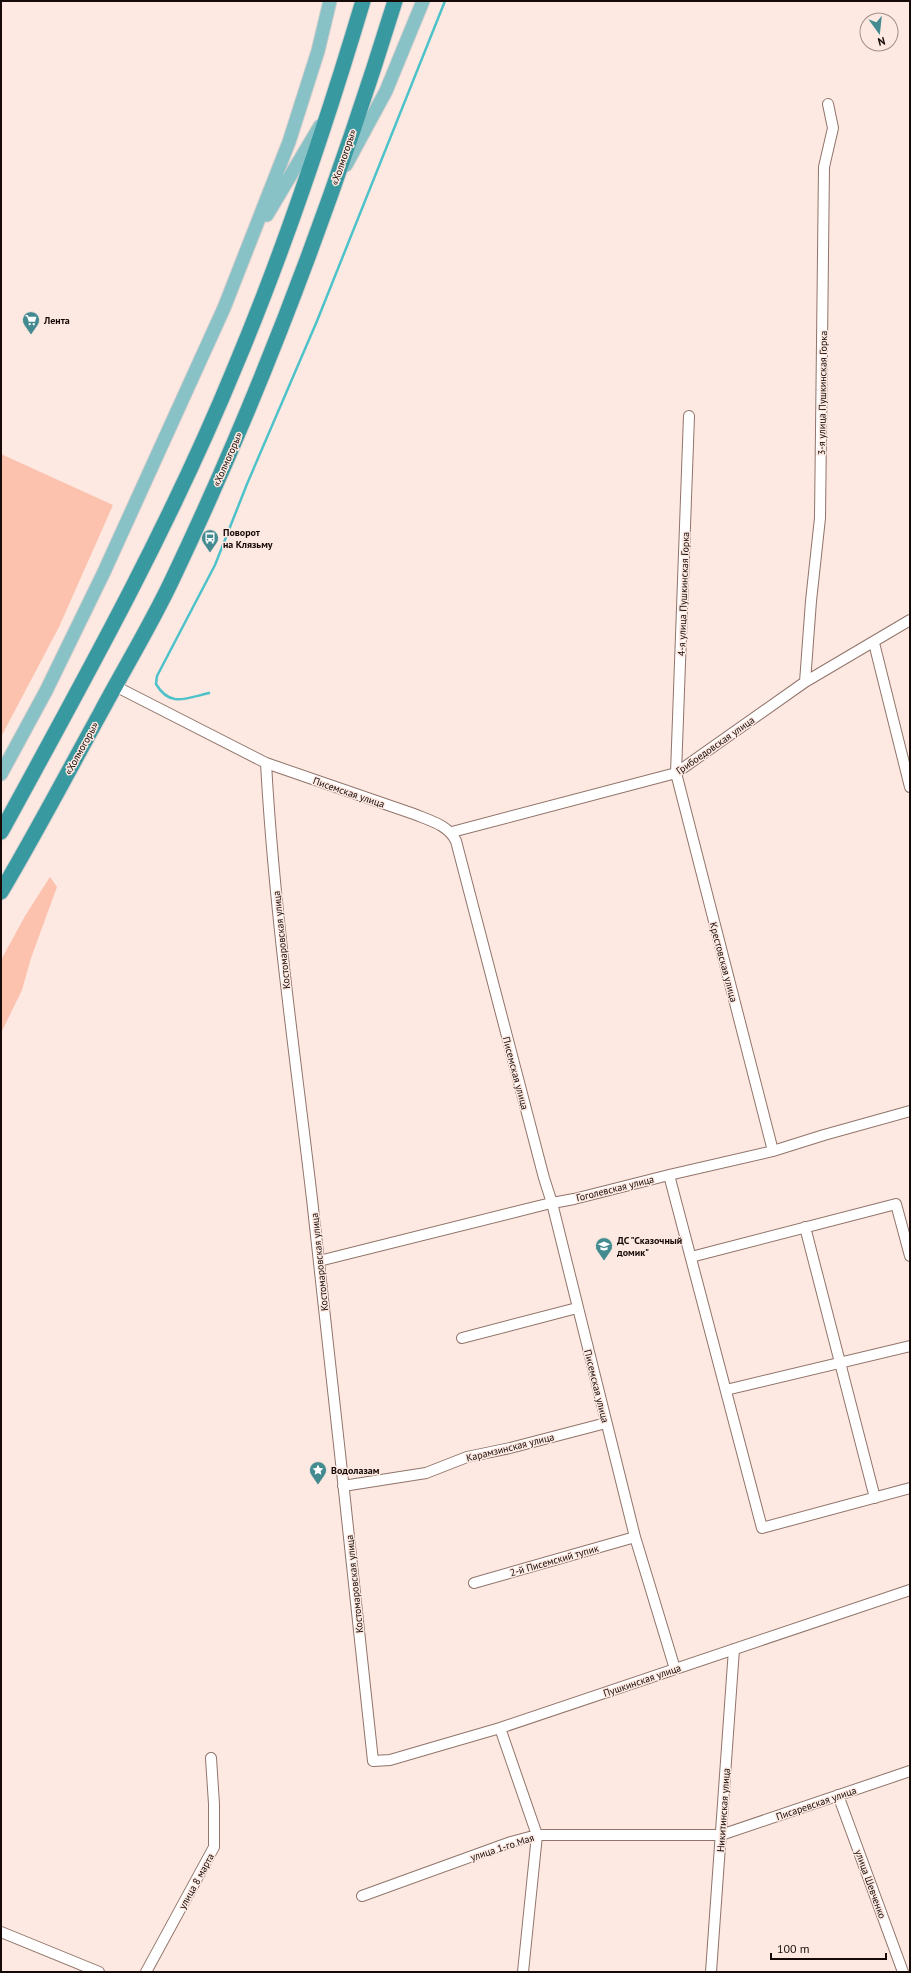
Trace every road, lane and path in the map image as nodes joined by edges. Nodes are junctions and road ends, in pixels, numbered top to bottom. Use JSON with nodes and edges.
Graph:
{"nodes":[{"id":1,"x":330,"y":1,"type":"edge"},
{"id":2,"x":363,"y":1,"type":"edge"},
{"id":3,"x":395,"y":1,"type":"edge"},
{"id":4,"x":423,"y":1,"type":"edge"},
{"id":5,"x":828,"y":104,"type":"dead end"},
{"id":6,"x":328,"y":112,"type":"junction"},
{"id":7,"x":331,"y":193,"type":"junction"},
{"id":8,"x":248,"y":247,"type":"junction"},
{"id":9,"x":690,"y":416,"type":"dead end"},
{"id":10,"x":910,"y":620,"type":"edge"},
{"id":11,"x":874,"y":643,"type":"junction"},
{"id":12,"x":806,"y":682,"type":"junction"},
{"id":13,"x":115,"y":686,"type":"junction"},
{"id":14,"x":266,"y":763,"type":"junction"},
{"id":15,"x":676,"y":773,"type":"junction"},
{"id":16,"x":1,"y":774,"type":"edge"},
{"id":17,"x":910,"y":787,"type":"edge"},
{"id":18,"x":1,"y":832,"type":"edge"},
{"id":19,"x":452,"y":832,"type":"junction"},
{"id":20,"x":1,"y":892,"type":"edge"},
{"id":21,"x":910,"y":1111,"type":"edge"},
{"id":22,"x":773,"y":1152,"type":"junction"},
{"id":23,"x":669,"y":1175,"type":"junction"},
{"id":24,"x":552,"y":1203,"type":"junction"},
{"id":25,"x":805,"y":1228,"type":"junction"},
{"id":26,"x":910,"y":1256,"type":"edge"},
{"id":27,"x":691,"y":1257,"type":"junction"},
{"id":28,"x":319,"y":1261,"type":"junction"},
{"id":29,"x":577,"y":1308,"type":"junction"},
{"id":30,"x":462,"y":1338,"type":"dead end"},
{"id":31,"x":910,"y":1346,"type":"edge"},
{"id":32,"x":840,"y":1363,"type":"junction"},
{"id":33,"x":726,"y":1390,"type":"junction"},
{"id":34,"x":606,"y":1423,"type":"junction"},
{"id":35,"x":343,"y":1486,"type":"junction"},
{"id":36,"x":910,"y":1488,"type":"edge"},
{"id":37,"x":875,"y":1498,"type":"junction"},
{"id":38,"x":635,"y":1537,"type":"junction"},
{"id":39,"x":474,"y":1583,"type":"dead end"},
{"id":40,"x":910,"y":1590,"type":"edge"},
{"id":41,"x":734,"y":1649,"type":"junction"},
{"id":42,"x":675,"y":1669,"type":"junction"},
{"id":43,"x":500,"y":1728,"type":"junction"},
{"id":44,"x":211,"y":1758,"type":"dead end"},
{"id":45,"x":373,"y":1761,"type":"joint"},
{"id":46,"x":910,"y":1771,"type":"edge"},
{"id":47,"x":838,"y":1795,"type":"junction"},
{"id":48,"x":537,"y":1835,"type":"junction"},
{"id":49,"x":721,"y":1835,"type":"junction"},
{"id":50,"x":362,"y":1896,"type":"dead end"},
{"id":51,"x":1,"y":1932,"type":"edge"},
{"id":52,"x":98,"y":1972,"type":"edge"},
{"id":53,"x":146,"y":1972,"type":"edge"},
{"id":54,"x":523,"y":1972,"type":"edge"},
{"id":55,"x":711,"y":1972,"type":"edge"},
{"id":56,"x":903,"y":1972,"type":"edge"}],
"edges":[{"from":1,"to":8,"type":"main road"},
{"from":2,"to":6,"type":"highway"},
{"from":3,"to":7,"type":"highway","name":"«Холмогоры»"},
{"from":4,"to":7,"type":"main road"},
{"from":5,"to":12,"type":"street","name":"3-я улица Пушкинская Горка"},
{"from":6,"to":8,"type":"main road"},
{"from":6,"to":18,"type":"highway"},
{"from":7,"to":13,"type":"highway","name":"«Холмогоры»"},
{"from":8,"to":16,"type":"main road"},
{"from":9,"to":15,"type":"street","name":"4-я улица Пушкинская Горка"},
{"from":10,"to":11,"type":"street","name":"Грибоедовская улица"},
{"from":11,"to":12,"type":"street","name":"Грибоедовская улица"},
{"from":11,"to":17,"type":"street"},
{"from":12,"to":15,"type":"street","name":"Грибоедовская улица"},
{"from":13,"to":14,"type":"street","name":"Писемская улица"},
{"from":13,"to":20,"type":"highway","name":"«Холмогоры»"},
{"from":14,"to":19,"type":"street","name":"Писемская улица"},
{"from":14,"to":28,"type":"street","name":"Костомаровская улица"},
{"from":15,"to":19,"type":"street","name":"Грибоедовская улица"},
{"from":15,"to":22,"type":"street","name":"Крестовская улица"},
{"from":19,"to":24,"type":"street","name":"Писемская улица"},
{"from":21,"to":22,"type":"street","name":"Гоголевская улица"},
{"from":22,"to":23,"type":"street","name":"Гоголевская улица"},
{"from":23,"to":24,"type":"street","name":"Гоголевская улица"},
{"from":23,"to":27,"type":"street"},
{"from":24,"to":28,"type":"street","name":"Гоголевская улица"},
{"from":24,"to":29,"type":"street","name":"Писемская улица"},
{"from":25,"to":26,"type":"street"},
{"from":25,"to":27,"type":"street"},
{"from":25,"to":32,"type":"street"},
{"from":27,"to":33,"type":"street"},
{"from":28,"to":35,"type":"street","name":"Костомаровская улица"},
{"from":29,"to":30,"type":"street"},
{"from":29,"to":34,"type":"street","name":"Писемская улица"},
{"from":31,"to":32,"type":"street"},
{"from":32,"to":33,"type":"street"},
{"from":32,"to":37,"type":"street"},
{"from":33,"to":37,"type":"street"},
{"from":34,"to":35,"type":"street","name":"Карамзинская улица"},
{"from":34,"to":38,"type":"street","name":"Писемская улица"},
{"from":35,"to":45,"type":"street","name":"Костомаровская улица"},
{"from":36,"to":37,"type":"street"},
{"from":38,"to":39,"type":"street","name":"2-й Писемский тупик"},
{"from":38,"to":42,"type":"street","name":"Писемская улица"},
{"from":40,"to":41,"type":"street","name":"Пушкинская улица"},
{"from":41,"to":42,"type":"street","name":"Пушкинская улица"},
{"from":41,"to":49,"type":"street","name":"Никитинская улица"},
{"from":42,"to":43,"type":"street","name":"Пушкинская улица"},
{"from":43,"to":45,"type":"street","name":"Пушкинская улица"},
{"from":43,"to":48,"type":"street"},
{"from":44,"to":53,"type":"street","name":"улица 8 марта"},
{"from":46,"to":47,"type":"street","name":"Писаревская улица"},
{"from":47,"to":49,"type":"street","name":"Писаревская улица"},
{"from":47,"to":56,"type":"street","name":"улица Шевченко"},
{"from":48,"to":49,"type":"street","name":"улица 1-го Мая"},
{"from":48,"to":50,"type":"street","name":"улица 1-го Мая"},
{"from":48,"to":54,"type":"street"},
{"from":49,"to":55,"type":"street","name":"Никитинская улица"},
{"from":51,"to":52,"type":"street"}]}
